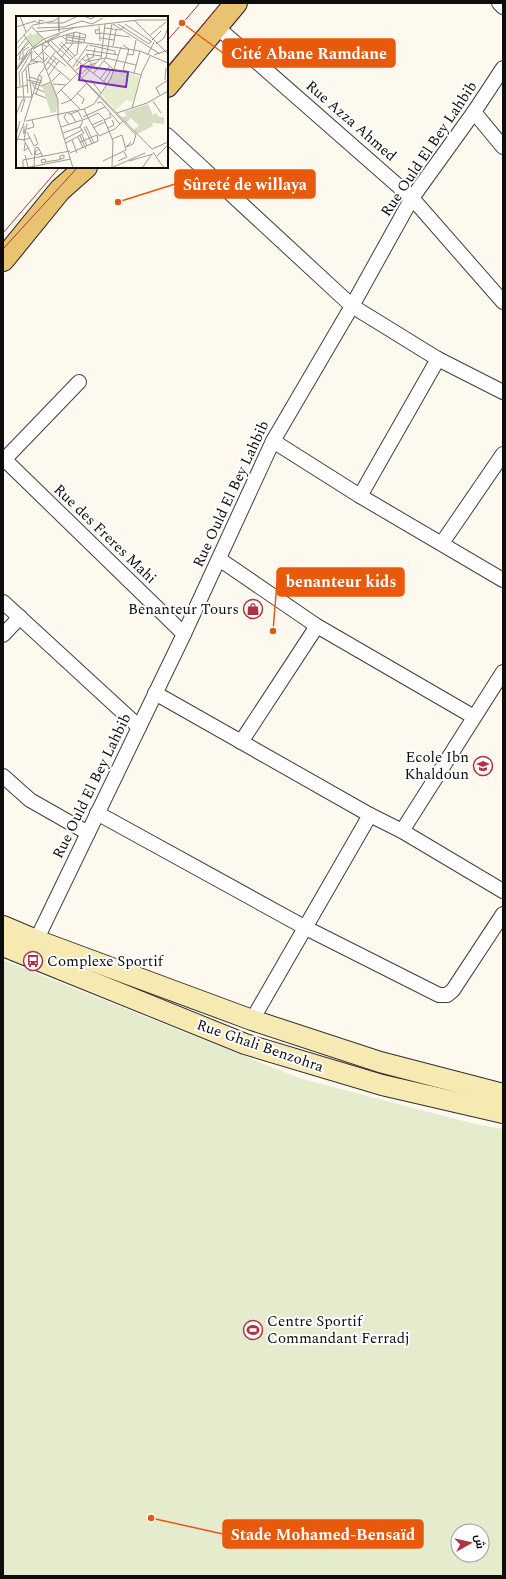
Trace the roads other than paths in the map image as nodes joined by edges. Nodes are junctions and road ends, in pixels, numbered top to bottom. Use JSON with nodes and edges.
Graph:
{"nodes":[{"id":1,"x":236,"y":3,"type":"edge"},
{"id":2,"x":499,"y":3,"type":"edge"},
{"id":3,"x":503,"y":7,"type":"edge"},
{"id":4,"x":217,"y":27,"type":"junction"},
{"id":5,"x":503,"y":68,"type":"edge"},
{"id":6,"x":168,"y":85,"type":"edge"},
{"id":7,"x":474,"y":112,"type":"junction"},
{"id":8,"x":168,"y":136,"type":"edge"},
{"id":9,"x":503,"y":147,"type":"edge"},
{"id":10,"x":85,"y":168,"type":"edge"},
{"id":11,"x":412,"y":198,"type":"junction"},
{"id":12,"x":3,"y":260,"type":"edge"},
{"id":13,"x":503,"y":302,"type":"edge"},
{"id":14,"x":352,"y":306,"type":"junction"},
{"id":15,"x":438,"y":359,"type":"junction"},
{"id":16,"x":78,"y":382,"type":"dead end"},
{"id":17,"x":503,"y":392,"type":"edge"},
{"id":18,"x":273,"y":441,"type":"junction"},
{"id":19,"x":503,"y":454,"type":"edge"},
{"id":20,"x":4,"y":460,"type":"edge"},
{"id":21,"x":360,"y":496,"type":"junction"},
{"id":22,"x":442,"y":543,"type":"junction"},
{"id":23,"x":219,"y":559,"type":"junction"},
{"id":24,"x":503,"y":580,"type":"edge"},
{"id":25,"x":3,"y":602,"type":"edge"},
{"id":26,"x":20,"y":618,"type":"junction"},
{"id":27,"x":317,"y":626,"type":"junction"},
{"id":28,"x":184,"y":634,"type":"junction"},
{"id":29,"x":3,"y":635,"type":"edge"},
{"id":30,"x":503,"y":672,"type":"edge"},
{"id":31,"x":156,"y":694,"type":"junction"},
{"id":32,"x":474,"y":717,"type":"junction"},
{"id":33,"x":139,"y":727,"type":"junction"},
{"id":34,"x":242,"y":742,"type":"junction"},
{"id":35,"x":3,"y":776,"type":"edge"},
{"id":36,"x":97,"y":813,"type":"junction"},
{"id":37,"x":370,"y":815,"type":"junction"},
{"id":38,"x":402,"y":831,"type":"junction"},
{"id":39,"x":88,"y":833,"type":"junction"},
{"id":40,"x":503,"y":891,"type":"edge"},
{"id":41,"x":503,"y":914,"type":"edge"},
{"id":42,"x":3,"y":926,"type":"edge"},
{"id":43,"x":306,"y":928,"type":"junction"},
{"id":44,"x":3,"y":946,"type":"edge"},
{"id":45,"x":32,"y":948,"type":"junction"},
{"id":46,"x":252,"y":1020,"type":"junction"},
{"id":47,"x":503,"y":1094,"type":"edge"},
{"id":48,"x":503,"y":1113,"type":"edge"}],
"edges":[{"from":1,"to":4,"type":"main road"},
{"from":2,"to":3,"type":"street"},
{"from":4,"to":6,"type":"main road"},
{"from":4,"to":11,"type":"street","name":"Rue Azza Ahmed"},
{"from":5,"to":7,"type":"street","name":"Rue Ould El Bey Lahbib"},
{"from":7,"to":9,"type":"street"},
{"from":7,"to":11,"type":"street","name":"Rue Ould El Bey Lahbib"},
{"from":8,"to":14,"type":"street"},
{"from":10,"to":12,"type":"main road"},
{"from":11,"to":13,"type":"street","name":"Rue Azza Ahmed"},
{"from":11,"to":14,"type":"street","name":"Rue Ould El Bey Lahbib"},
{"from":14,"to":15,"type":"street"},
{"from":14,"to":18,"type":"street","name":"Rue Ould El Bey Lahbib"},
{"from":15,"to":17,"type":"street"},
{"from":15,"to":21,"type":"street"},
{"from":16,"to":20,"type":"street"},
{"from":18,"to":21,"type":"street"},
{"from":18,"to":23,"type":"street","name":"Rue Ould El Bey Lahbib"},
{"from":19,"to":22,"type":"street"},
{"from":20,"to":28,"type":"street","name":"Rue des Freres Mahi"},
{"from":21,"to":22,"type":"street"},
{"from":22,"to":24,"type":"street"},
{"from":23,"to":27,"type":"street"},
{"from":23,"to":28,"type":"street","name":"Rue Ould El Bey Lahbib"},
{"from":25,"to":26,"type":"street"},
{"from":26,"to":29,"type":"street"},
{"from":26,"to":33,"type":"street"},
{"from":27,"to":32,"type":"street"},
{"from":27,"to":34,"type":"street"},
{"from":28,"to":31,"type":"street","name":"Rue Ould El Bey Lahbib"},
{"from":30,"to":32,"type":"street"},
{"from":31,"to":33,"type":"street","name":"Rue Ould El Bey Lahbib"},
{"from":31,"to":34,"type":"street"},
{"from":32,"to":38,"type":"street"},
{"from":33,"to":36,"type":"street","name":"Rue Ould El Bey Lahbib"},
{"from":34,"to":37,"type":"street"},
{"from":35,"to":39,"type":"street"},
{"from":36,"to":39,"type":"street","name":"Rue Ould El Bey Lahbib"},
{"from":36,"to":43,"type":"street"},
{"from":37,"to":38,"type":"street"},
{"from":37,"to":43,"type":"street"},
{"from":38,"to":40,"type":"street"},
{"from":39,"to":45,"type":"street","name":"Rue Ould El Bey Lahbib"},
{"from":41,"to":43,"type":"street"},
{"from":42,"to":45,"type":"main road","name":"Rue Ghali Benzohra"},
{"from":43,"to":46,"type":"street"},
{"from":44,"to":45,"type":"main road","name":"Rue Ghali Benzohra"},
{"from":45,"to":46,"type":"main road","name":"Rue Ghali Benzohra"},
{"from":45,"to":48,"type":"main road","name":"Rue Ghali Benzohra"},
{"from":46,"to":47,"type":"main road","name":"Rue Ghali Benzohra"}]}
